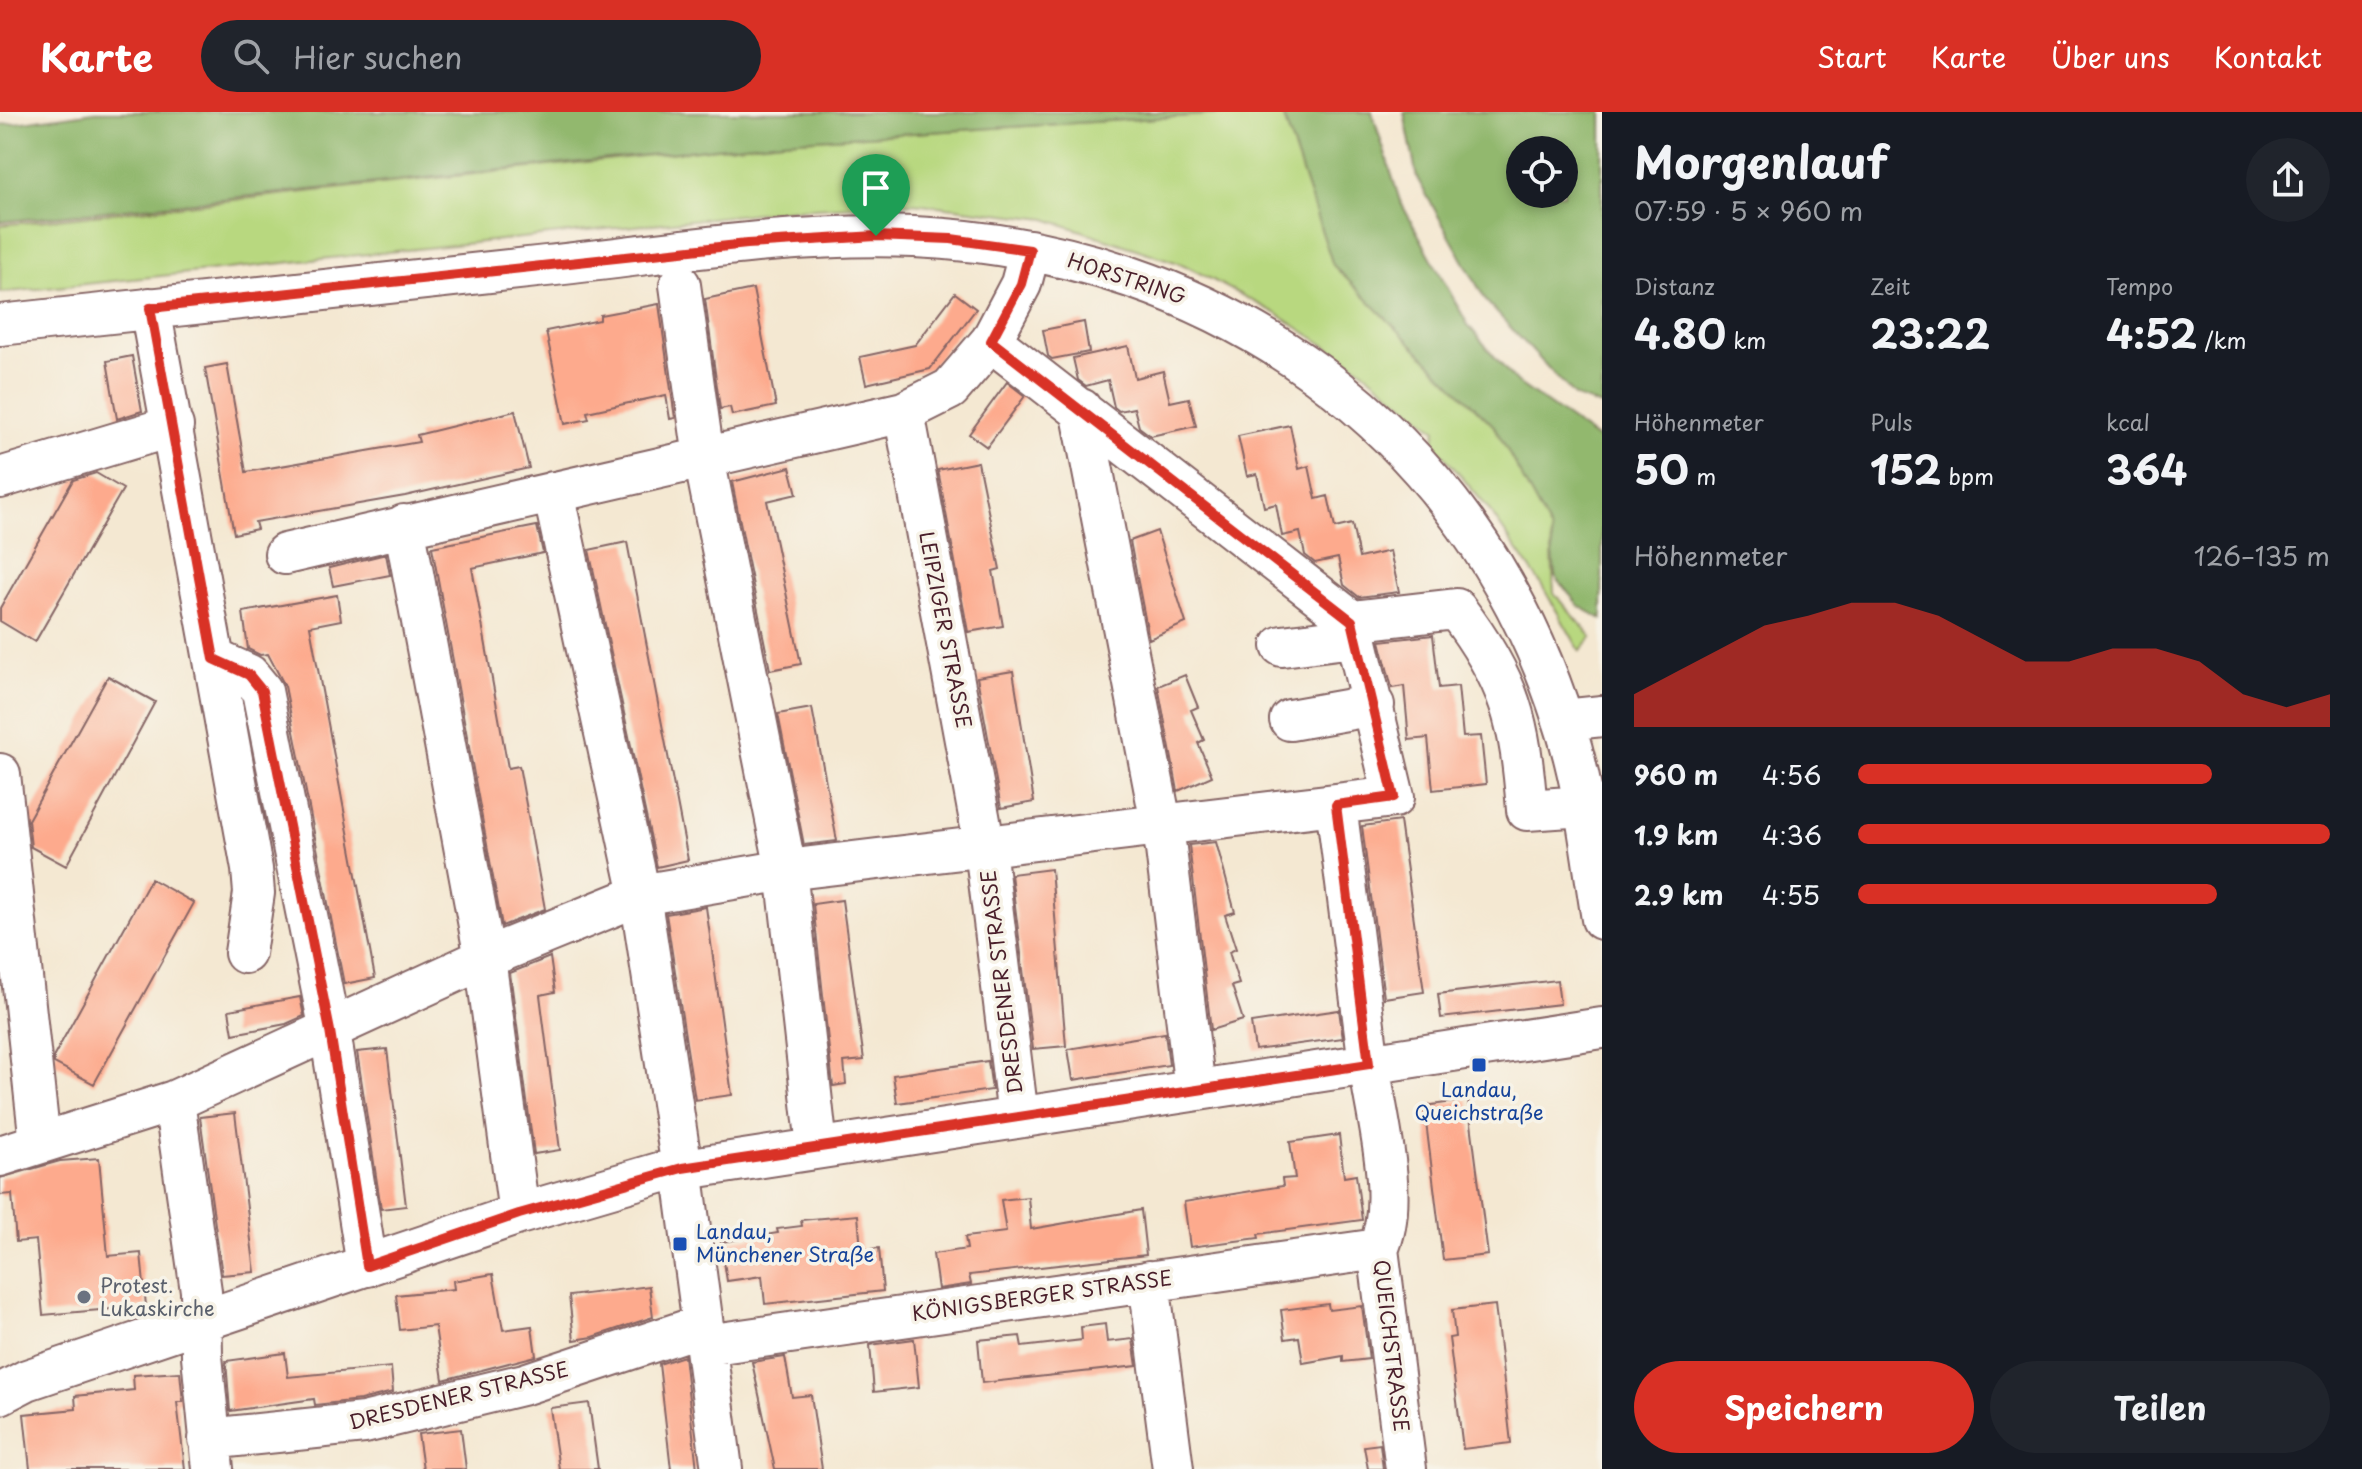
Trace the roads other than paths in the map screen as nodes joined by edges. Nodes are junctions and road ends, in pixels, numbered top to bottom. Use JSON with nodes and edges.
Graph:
{"nodes":[{"id":1,"x":1030,"y":250,"type":"junction"},
{"id":2,"x":680,"y":285,"type":"dead end"},
{"id":3,"x":150,"y":308,"type":"junction"},
{"id":4,"x":0,"y":325,"type":"edge"},
{"id":5,"x":991,"y":341,"type":"junction"},
{"id":6,"x":1081,"y":409,"type":"junction"},
{"id":7,"x":904,"y":412,"type":"junction"},
{"id":8,"x":173,"y":426,"type":"junction"},
{"id":9,"x":704,"y":458,"type":"junction"},
{"id":10,"x":0,"y":478,"type":"edge"},
{"id":11,"x":553,"y":492,"type":"junction"},
{"id":12,"x":404,"y":525,"type":"junction"},
{"id":13,"x":285,"y":554,"type":"dead end"},
{"id":14,"x":1353,"y":629,"type":"junction"},
{"id":15,"x":1282,"y":646,"type":"dead end"},
{"id":16,"x":214,"y":659,"type":"junction"},
{"id":17,"x":1374,"y":705,"type":"junction"},
{"id":18,"x":1290,"y":720,"type":"dead end"},
{"id":19,"x":1579,"y":727,"type":"edge"},
{"id":20,"x":1522,"y":746,"type":"junction"},
{"id":21,"x":0,"y":774,"type":"edge"},
{"id":22,"x":1593,"y":789,"type":"edge"},
{"id":23,"x":1336,"y":805,"type":"junction"},
{"id":24,"x":1161,"y":824,"type":"junction"},
{"id":25,"x":985,"y":848,"type":"junction"},
{"id":26,"x":786,"y":870,"type":"junction"},
{"id":27,"x":640,"y":895,"type":"junction"},
{"id":28,"x":1602,"y":919,"type":"edge"},
{"id":29,"x":245,"y":953,"type":"dead end"},
{"id":30,"x":485,"y":958,"type":"junction"},
{"id":31,"x":1602,"y":1028,"type":"edge"},
{"id":32,"x":330,"y":1031,"type":"junction"},
{"id":33,"x":1371,"y":1073,"type":"junction"},
{"id":34,"x":1195,"y":1090,"type":"junction"},
{"id":35,"x":174,"y":1101,"type":"junction"},
{"id":36,"x":1018,"y":1117,"type":"junction"},
{"id":37,"x":40,"y":1143,"type":"junction"},
{"id":38,"x":817,"y":1147,"type":"junction"},
{"id":39,"x":0,"y":1156,"type":"edge"},
{"id":40,"x":682,"y":1168,"type":"junction"},
{"id":41,"x":519,"y":1214,"type":"junction"},
{"id":42,"x":1378,"y":1249,"type":"junction"},
{"id":43,"x":367,"y":1266,"type":"junction"},
{"id":44,"x":1149,"y":1281,"type":"junction"},
{"id":45,"x":203,"y":1320,"type":"junction"},
{"id":46,"x":704,"y":1335,"type":"junction"},
{"id":47,"x":2,"y":1388,"type":"edge"},
{"id":48,"x":211,"y":1454,"type":"edge"},
{"id":49,"x":722,"y":1469,"type":"edge"},
{"id":50,"x":1173,"y":1469,"type":"edge"},
{"id":51,"x":1406,"y":1469,"type":"edge"}],
"edges":[{"from":1,"to":3,"type":"street","name":"HORSTRING"},
{"from":1,"to":5,"type":"street"},
{"from":1,"to":19,"type":"street","name":"HORSTRING"},
{"from":2,"to":9,"type":"street"},
{"from":3,"to":4,"type":"street","name":"HORSTRING"},
{"from":3,"to":8,"type":"street"},
{"from":5,"to":6,"type":"street"},
{"from":5,"to":7,"type":"street"},
{"from":6,"to":14,"type":"street"},
{"from":6,"to":24,"type":"street"},
{"from":7,"to":9,"type":"street"},
{"from":7,"to":25,"type":"street","name":"LEIPZIGER STRASSE"},
{"from":8,"to":10,"type":"street"},
{"from":8,"to":16,"type":"street"},
{"from":9,"to":11,"type":"street"},
{"from":9,"to":26,"type":"street"},
{"from":11,"to":12,"type":"street"},
{"from":11,"to":27,"type":"street"},
{"from":12,"to":13,"type":"street"},
{"from":12,"to":30,"type":"street"},
{"from":14,"to":15,"type":"street"},
{"from":14,"to":17,"type":"street"},
{"from":14,"to":20,"type":"street"},
{"from":16,"to":29,"type":"street"},
{"from":16,"to":32,"type":"street"},
{"from":17,"to":18,"type":"street"},
{"from":17,"to":23,"type":"street"},
{"from":19,"to":20,"type":"street"},
{"from":19,"to":22,"type":"street"},
{"from":20,"to":22,"type":"street"},
{"from":21,"to":37,"type":"street"},
{"from":22,"to":28,"type":"street"},
{"from":23,"to":24,"type":"street"},
{"from":23,"to":33,"type":"street"},
{"from":24,"to":25,"type":"street"},
{"from":24,"to":34,"type":"street"},
{"from":25,"to":26,"type":"street"},
{"from":25,"to":36,"type":"street","name":"DRESDENER STRASSE"},
{"from":26,"to":27,"type":"street"},
{"from":26,"to":38,"type":"street"},
{"from":27,"to":30,"type":"street"},
{"from":27,"to":40,"type":"street"},
{"from":30,"to":32,"type":"street"},
{"from":30,"to":41,"type":"street"},
{"from":31,"to":33,"type":"street","name":"DRESDENER STRASSE"},
{"from":32,"to":35,"type":"street"},
{"from":32,"to":43,"type":"street"},
{"from":33,"to":34,"type":"street","name":"DRESDENER STRASSE"},
{"from":33,"to":42,"type":"street","name":"QUEICHSTRASSE"},
{"from":34,"to":36,"type":"street","name":"DRESDENER STRASSE"},
{"from":35,"to":37,"type":"street"},
{"from":35,"to":45,"type":"street"},
{"from":36,"to":38,"type":"street","name":"DRESDENER STRASSE"},
{"from":37,"to":39,"type":"street"},
{"from":38,"to":40,"type":"street","name":"DRESDENER STRASSE"},
{"from":40,"to":41,"type":"street","name":"DRESDENER STRASSE"},
{"from":40,"to":46,"type":"street"},
{"from":41,"to":43,"type":"street","name":"DRESDENER STRASSE"},
{"from":42,"to":44,"type":"street","name":"KÖNIGSBERGER STRASSE"},
{"from":42,"to":51,"type":"street","name":"QUEICHSTRASSE"},
{"from":43,"to":45,"type":"street","name":"DRESDENER STRASSE"},
{"from":44,"to":46,"type":"street","name":"KÖNIGSBERGER STRASSE"},
{"from":44,"to":50,"type":"street"},
{"from":45,"to":47,"type":"street","name":"DRESDENER STRASSE"},
{"from":45,"to":48,"type":"street","name":"DRESDENER STRASSE"},
{"from":46,"to":48,"type":"street","name":"DRESDENER STRASSE"},
{"from":46,"to":49,"type":"street"}]}
